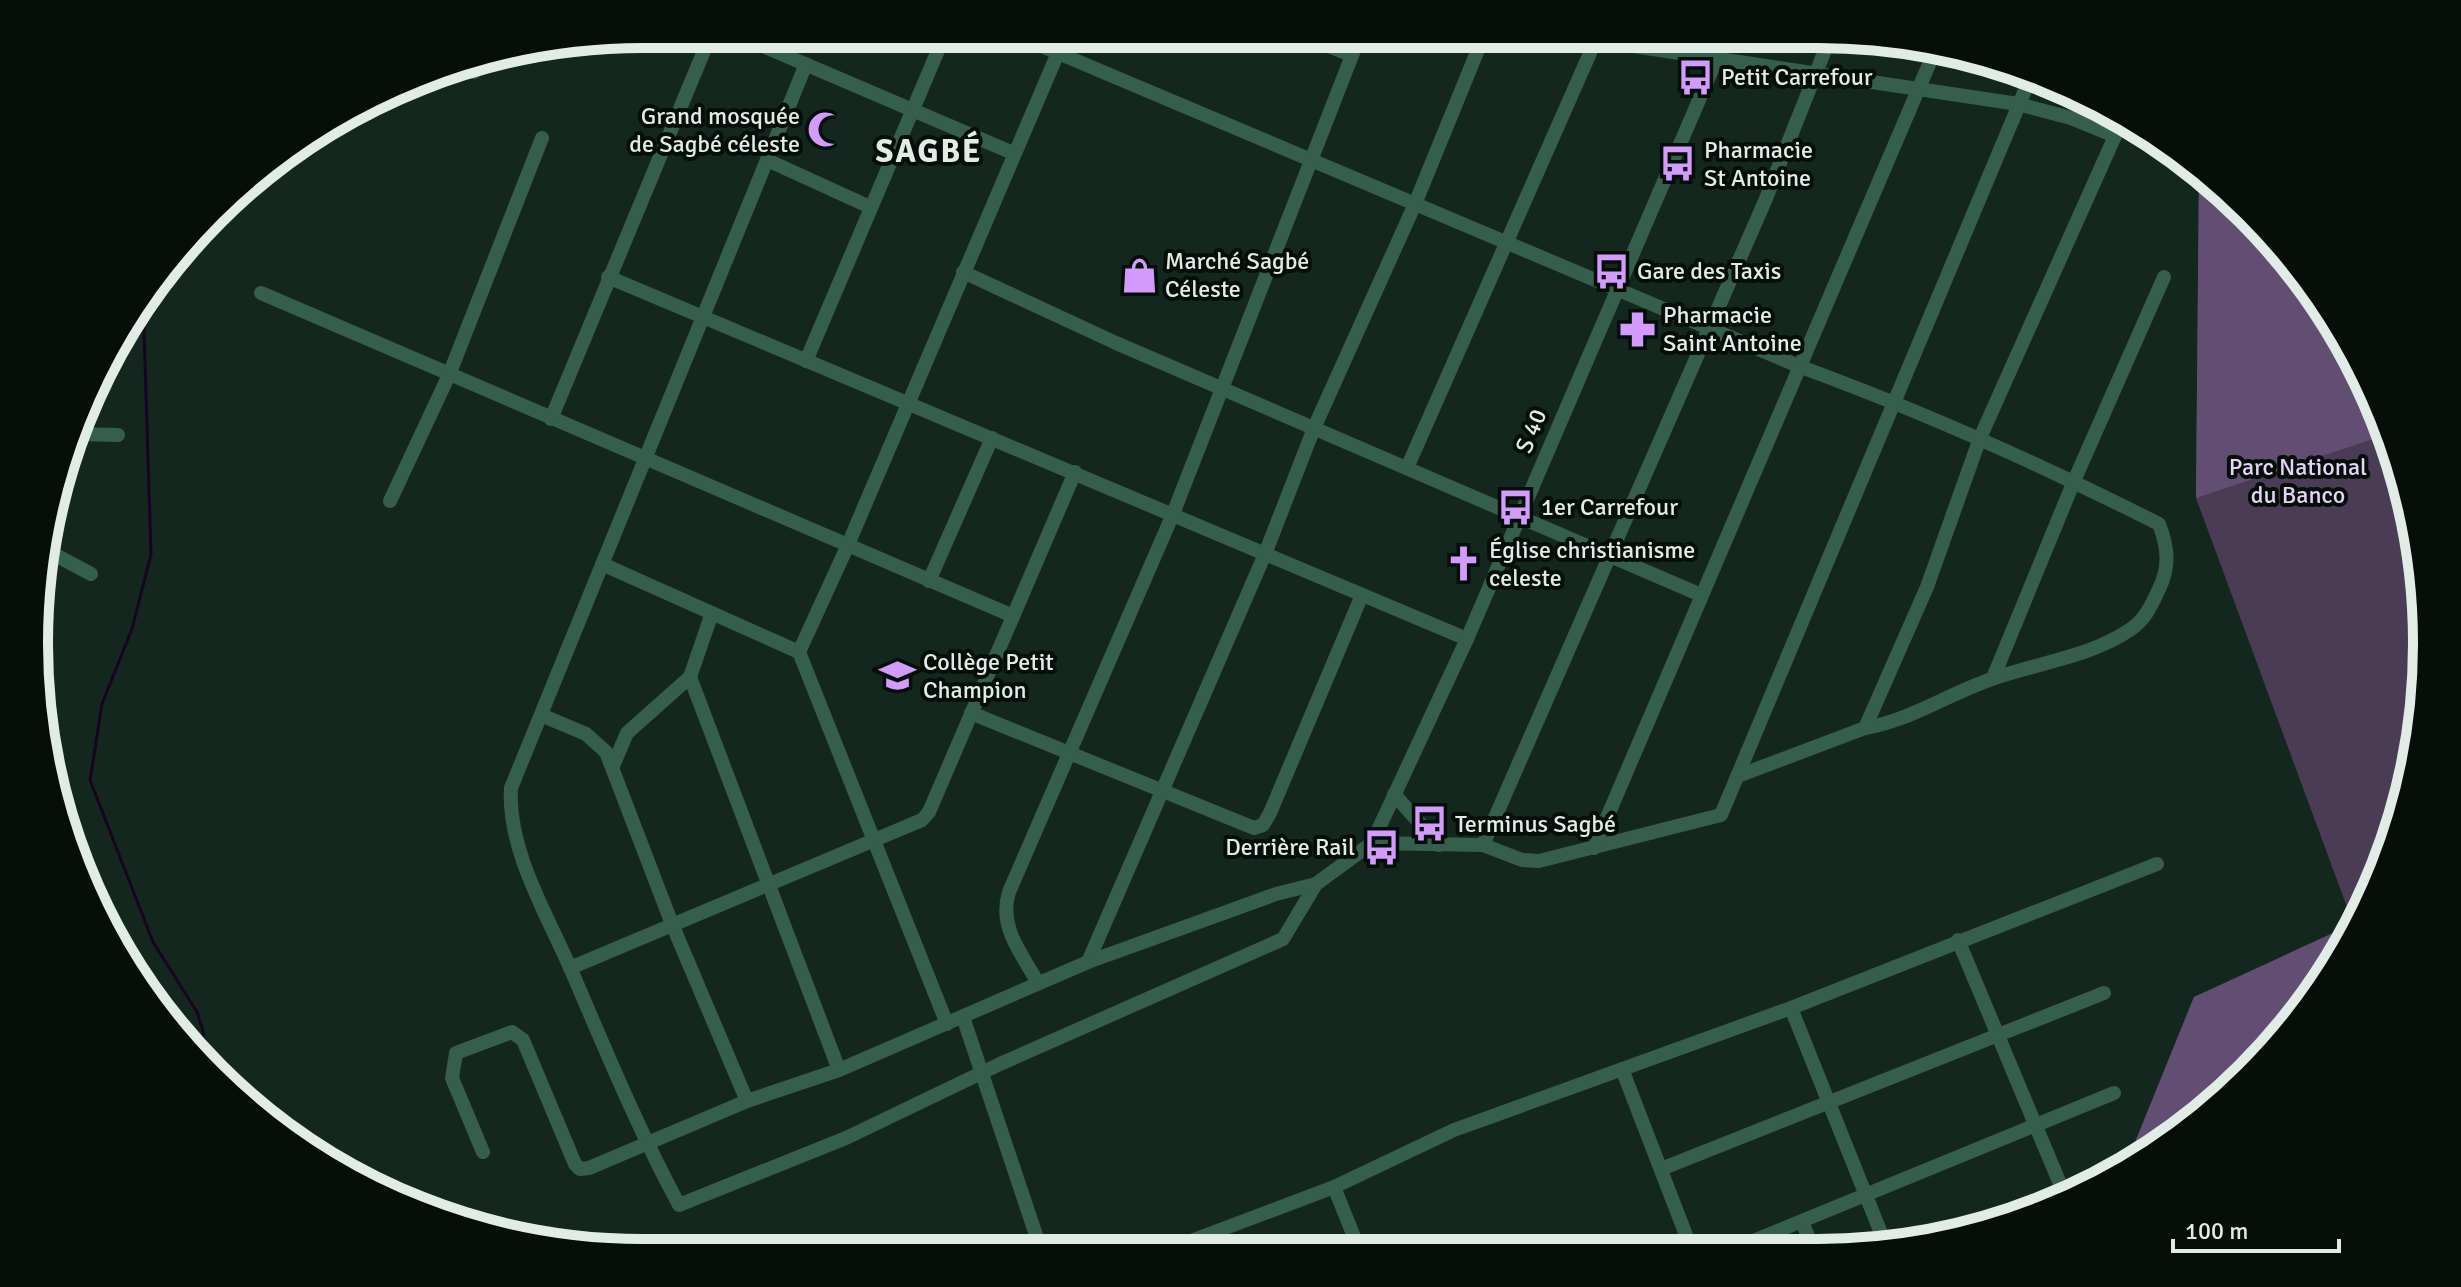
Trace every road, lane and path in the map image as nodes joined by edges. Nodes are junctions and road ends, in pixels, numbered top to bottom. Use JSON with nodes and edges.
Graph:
{"nodes":[{"id":1,"x":705,"y":48,"type":"edge"},
{"id":2,"x":768,"y":48,"type":"edge"},
{"id":3,"x":939,"y":48,"type":"edge"},
{"id":4,"x":1043,"y":48,"type":"edge"},
{"id":5,"x":1061,"y":48,"type":"edge"},
{"id":6,"x":1334,"y":48,"type":"edge"},
{"id":7,"x":1354,"y":48,"type":"edge"},
{"id":8,"x":1479,"y":48,"type":"edge"},
{"id":9,"x":1592,"y":48,"type":"edge"},
{"id":10,"x":1649,"y":48,"type":"edge"},
{"id":11,"x":1722,"y":48,"type":"edge"},
{"id":12,"x":1825,"y":48,"type":"edge"},
{"id":13,"x":1058,"y":55,"type":"junction"},
{"id":14,"x":1351,"y":55,"type":"junction"},
{"id":15,"x":1931,"y":59,"type":"edge"},
{"id":16,"x":1717,"y":61,"type":"junction"},
{"id":17,"x":806,"y":64,"type":"junction"},
{"id":18,"x":1815,"y":73,"type":"junction"},
{"id":19,"x":2026,"y":86,"type":"edge"},
{"id":20,"x":1918,"y":87,"type":"junction"},
{"id":21,"x":2018,"y":104,"type":"junction"},
{"id":22,"x":911,"y":110,"type":"junction"},
{"id":23,"x":542,"y":138,"type":"dead end"},
{"id":24,"x":1013,"y":153,"type":"junction"},
{"id":25,"x":767,"y":160,"type":"junction"},
{"id":26,"x":1313,"y":160,"type":"junction"},
{"id":27,"x":1415,"y":204,"type":"junction"},
{"id":28,"x":870,"y":207,"type":"junction"},
{"id":29,"x":1505,"y":243,"type":"junction"},
{"id":30,"x":963,"y":272,"type":"junction"},
{"id":31,"x":608,"y":277,"type":"junction"},
{"id":32,"x":2164,"y":277,"type":"dead end"},
{"id":33,"x":1616,"y":287,"type":"junction"},
{"id":34,"x":261,"y":293,"type":"dead end"},
{"id":35,"x":703,"y":318,"type":"junction"},
{"id":36,"x":1711,"y":327,"type":"junction"},
{"id":37,"x":806,"y":361,"type":"junction"},
{"id":38,"x":1801,"y":367,"type":"junction"},
{"id":39,"x":449,"y":375,"type":"junction"},
{"id":40,"x":1221,"y":388,"type":"junction"},
{"id":41,"x":1892,"y":400,"type":"junction"},
{"id":42,"x":909,"y":404,"type":"junction"},
{"id":43,"x":551,"y":419,"type":"junction"},
{"id":44,"x":1314,"y":428,"type":"junction"},
{"id":45,"x":86,"y":434,"type":"edge"},
{"id":46,"x":118,"y":435,"type":"dead end"},
{"id":47,"x":992,"y":438,"type":"junction"},
{"id":48,"x":1980,"y":438,"type":"junction"},
{"id":49,"x":645,"y":460,"type":"junction"},
{"id":50,"x":1407,"y":468,"type":"junction"},
{"id":51,"x":1075,"y":472,"type":"junction"},
{"id":52,"x":2074,"y":481,"type":"junction"},
{"id":53,"x":390,"y":501,"type":"dead end"},
{"id":54,"x":1173,"y":514,"type":"junction"},
{"id":55,"x":1520,"y":517,"type":"junction"},
{"id":56,"x":847,"y":547,"type":"junction"},
{"id":57,"x":1265,"y":554,"type":"junction"},
{"id":58,"x":55,"y":555,"type":"edge"},
{"id":59,"x":1611,"y":557,"type":"junction"},
{"id":60,"x":602,"y":564,"type":"junction"},
{"id":61,"x":91,"y":574,"type":"dead end"},
{"id":62,"x":929,"y":581,"type":"junction"},
{"id":63,"x":1362,"y":595,"type":"junction"},
{"id":64,"x":1701,"y":595,"type":"junction"},
{"id":65,"x":712,"y":613,"type":"junction"},
{"id":66,"x":1013,"y":616,"type":"junction"},
{"id":67,"x":1467,"y":639,"type":"junction"},
{"id":68,"x":799,"y":652,"type":"junction"},
{"id":69,"x":690,"y":677,"type":"junction"},
{"id":70,"x":1993,"y":678,"type":"junction"},
{"id":71,"x":971,"y":713,"type":"junction"},
{"id":72,"x":541,"y":715,"type":"junction"},
{"id":73,"x":1865,"y":728,"type":"junction"},
{"id":74,"x":1070,"y":752,"type":"junction"},
{"id":75,"x":613,"y":766,"type":"junction"},
{"id":76,"x":1738,"y":776,"type":"junction"},
{"id":77,"x":1163,"y":790,"type":"junction"},
{"id":78,"x":1394,"y":794,"type":"junction"},
{"id":79,"x":873,"y":842,"type":"junction"},
{"id":80,"x":1372,"y":843,"type":"junction"},
{"id":81,"x":1439,"y":845,"type":"junction"},
{"id":82,"x":1483,"y":845,"type":"junction"},
{"id":83,"x":1594,"y":848,"type":"junction"},
{"id":84,"x":2157,"y":864,"type":"dead end"},
{"id":85,"x":1316,"y":884,"type":"junction"},
{"id":86,"x":766,"y":885,"type":"junction"},
{"id":87,"x":672,"y":924,"type":"junction"},
{"id":88,"x":1958,"y":940,"type":"junction"},
{"id":89,"x":1088,"y":962,"type":"junction"},
{"id":90,"x":570,"y":968,"type":"junction"},
{"id":91,"x":1038,"y":983,"type":"junction"},
{"id":92,"x":2104,"y":993,"type":"dead end"},
{"id":93,"x":1791,"y":1008,"type":"junction"},
{"id":94,"x":963,"y":1017,"type":"junction"},
{"id":95,"x":947,"y":1024,"type":"junction"},
{"id":96,"x":1998,"y":1036,"type":"junction"},
{"id":97,"x":1622,"y":1069,"type":"junction"},
{"id":98,"x":839,"y":1070,"type":"junction"},
{"id":99,"x":981,"y":1076,"type":"junction"},
{"id":100,"x":2114,"y":1093,"type":"dead end"},
{"id":101,"x":747,"y":1101,"type":"junction"},
{"id":102,"x":1829,"y":1104,"type":"junction"},
{"id":103,"x":2038,"y":1126,"type":"junction"},
{"id":104,"x":646,"y":1143,"type":"junction"},
{"id":105,"x":483,"y":1152,"type":"dead end"},
{"id":106,"x":1661,"y":1169,"type":"junction"},
{"id":107,"x":1334,"y":1187,"type":"junction"},
{"id":108,"x":2062,"y":1187,"type":"edge"},
{"id":109,"x":1866,"y":1196,"type":"junction"},
{"id":110,"x":1802,"y":1222,"type":"junction"},
{"id":111,"x":1882,"y":1235,"type":"edge"},
{"id":112,"x":1037,"y":1239,"type":"edge"},
{"id":113,"x":1196,"y":1239,"type":"edge"},
{"id":114,"x":1355,"y":1239,"type":"edge"},
{"id":115,"x":1688,"y":1239,"type":"edge"},
{"id":116,"x":1759,"y":1239,"type":"edge"},
{"id":117,"x":1809,"y":1239,"type":"edge"}],
"edges":[{"from":1,"to":31,"type":"street"},
{"from":2,"to":17,"type":"street"},
{"from":3,"to":22,"type":"street"},
{"from":4,"to":13,"type":"street"},
{"from":5,"to":13,"type":"street"},
{"from":6,"to":14,"type":"street"},
{"from":7,"to":14,"type":"street"},
{"from":8,"to":27,"type":"street"},
{"from":9,"to":29,"type":"street"},
{"from":10,"to":16,"type":"street"},
{"from":11,"to":16,"type":"street","name":"S 40"},
{"from":12,"to":18,"type":"street"},
{"from":13,"to":24,"type":"street"},
{"from":13,"to":26,"type":"street"},
{"from":14,"to":26,"type":"street"},
{"from":15,"to":20,"type":"street"},
{"from":16,"to":18,"type":"street"},
{"from":16,"to":33,"type":"street","name":"S 40"},
{"from":17,"to":22,"type":"street"},
{"from":17,"to":25,"type":"street"},
{"from":18,"to":20,"type":"street"},
{"from":18,"to":36,"type":"street"},
{"from":19,"to":21,"type":"street"},
{"from":20,"to":21,"type":"street"},
{"from":20,"to":38,"type":"street"},
{"from":21,"to":41,"type":"street"},
{"from":21,"to":48,"type":"street"},
{"from":22,"to":24,"type":"street"},
{"from":22,"to":28,"type":"street"},
{"from":23,"to":39,"type":"street"},
{"from":24,"to":30,"type":"street"},
{"from":25,"to":28,"type":"street"},
{"from":25,"to":35,"type":"street"},
{"from":26,"to":27,"type":"street"},
{"from":26,"to":40,"type":"street"},
{"from":27,"to":29,"type":"street"},
{"from":27,"to":44,"type":"street"},
{"from":28,"to":37,"type":"street"},
{"from":29,"to":33,"type":"street"},
{"from":29,"to":50,"type":"street"},
{"from":30,"to":40,"type":"street"},
{"from":30,"to":42,"type":"street"},
{"from":31,"to":35,"type":"street"},
{"from":31,"to":43,"type":"street"},
{"from":32,"to":52,"type":"street"},
{"from":33,"to":36,"type":"street"},
{"from":33,"to":55,"type":"street","name":"S 40"},
{"from":34,"to":39,"type":"street"},
{"from":35,"to":37,"type":"street"},
{"from":35,"to":49,"type":"street"},
{"from":36,"to":38,"type":"street"},
{"from":36,"to":59,"type":"street"},
{"from":37,"to":42,"type":"street"},
{"from":38,"to":41,"type":"street"},
{"from":38,"to":64,"type":"street"},
{"from":39,"to":43,"type":"street"},
{"from":39,"to":53,"type":"street"},
{"from":40,"to":44,"type":"street"},
{"from":40,"to":54,"type":"street"},
{"from":41,"to":48,"type":"street"},
{"from":41,"to":76,"type":"street"},
{"from":42,"to":47,"type":"street"},
{"from":42,"to":56,"type":"street"},
{"from":43,"to":49,"type":"street"},
{"from":44,"to":50,"type":"street"},
{"from":44,"to":57,"type":"street"},
{"from":45,"to":46,"type":"street"},
{"from":47,"to":51,"type":"street"},
{"from":47,"to":62,"type":"street"},
{"from":48,"to":52,"type":"street"},
{"from":48,"to":73,"type":"street"},
{"from":49,"to":56,"type":"street"},
{"from":49,"to":60,"type":"street"},
{"from":50,"to":55,"type":"street"},
{"from":51,"to":54,"type":"street"},
{"from":51,"to":66,"type":"street"},
{"from":52,"to":70,"type":"street"},
{"from":52,"to":70,"type":"street"},
{"from":54,"to":57,"type":"street"},
{"from":54,"to":74,"type":"street"},
{"from":55,"to":59,"type":"street"},
{"from":55,"to":67,"type":"street","name":"S 40"},
{"from":56,"to":62,"type":"street"},
{"from":56,"to":68,"type":"street"},
{"from":57,"to":63,"type":"street"},
{"from":57,"to":77,"type":"street"},
{"from":58,"to":61,"type":"street"},
{"from":59,"to":64,"type":"street"},
{"from":59,"to":82,"type":"street"},
{"from":60,"to":65,"type":"street"},
{"from":60,"to":72,"type":"street"},
{"from":62,"to":66,"type":"street"},
{"from":63,"to":67,"type":"street"},
{"from":63,"to":77,"type":"street"},
{"from":64,"to":83,"type":"street"},
{"from":65,"to":68,"type":"street"},
{"from":65,"to":69,"type":"street"},
{"from":66,"to":71,"type":"street"},
{"from":67,"to":78,"type":"street","name":"S 40"},
{"from":68,"to":79,"type":"street"},
{"from":69,"to":75,"type":"street"},
{"from":69,"to":86,"type":"street"},
{"from":70,"to":73,"type":"street"},
{"from":71,"to":74,"type":"street"},
{"from":71,"to":79,"type":"street"},
{"from":72,"to":75,"type":"street"},
{"from":72,"to":90,"type":"street"},
{"from":73,"to":76,"type":"street"},
{"from":74,"to":77,"type":"street"},
{"from":74,"to":91,"type":"street"},
{"from":75,"to":87,"type":"street"},
{"from":76,"to":83,"type":"street"},
{"from":77,"to":89,"type":"street"},
{"from":78,"to":80,"type":"street","name":"S 40"},
{"from":78,"to":81,"type":"street"},
{"from":79,"to":86,"type":"street"},
{"from":79,"to":95,"type":"street"},
{"from":80,"to":81,"type":"street"},
{"from":80,"to":85,"type":"street"},
{"from":81,"to":82,"type":"street"},
{"from":82,"to":83,"type":"street"},
{"from":84,"to":88,"type":"street"},
{"from":85,"to":89,"type":"street"},
{"from":85,"to":99,"type":"street"},
{"from":86,"to":87,"type":"street"},
{"from":86,"to":98,"type":"street"},
{"from":87,"to":90,"type":"street"},
{"from":87,"to":101,"type":"street"},
{"from":88,"to":93,"type":"street"},
{"from":88,"to":96,"type":"street"},
{"from":89,"to":91,"type":"street"},
{"from":90,"to":104,"type":"street"},
{"from":91,"to":94,"type":"street"},
{"from":92,"to":96,"type":"street"},
{"from":93,"to":97,"type":"street"},
{"from":93,"to":102,"type":"street"},
{"from":94,"to":95,"type":"street"},
{"from":94,"to":99,"type":"street"},
{"from":95,"to":98,"type":"street"},
{"from":96,"to":102,"type":"street"},
{"from":96,"to":103,"type":"street"},
{"from":97,"to":106,"type":"street"},
{"from":97,"to":107,"type":"street"},
{"from":98,"to":101,"type":"street"},
{"from":99,"to":104,"type":"street"},
{"from":99,"to":112,"type":"street"},
{"from":100,"to":103,"type":"street"},
{"from":101,"to":104,"type":"street"},
{"from":102,"to":106,"type":"street"},
{"from":102,"to":109,"type":"street"},
{"from":103,"to":108,"type":"street"},
{"from":103,"to":109,"type":"street"},
{"from":104,"to":105,"type":"street"},
{"from":106,"to":115,"type":"street"},
{"from":107,"to":113,"type":"street"},
{"from":107,"to":114,"type":"street"},
{"from":109,"to":110,"type":"street"},
{"from":109,"to":111,"type":"street"},
{"from":110,"to":116,"type":"street"},
{"from":110,"to":117,"type":"street"}]}
